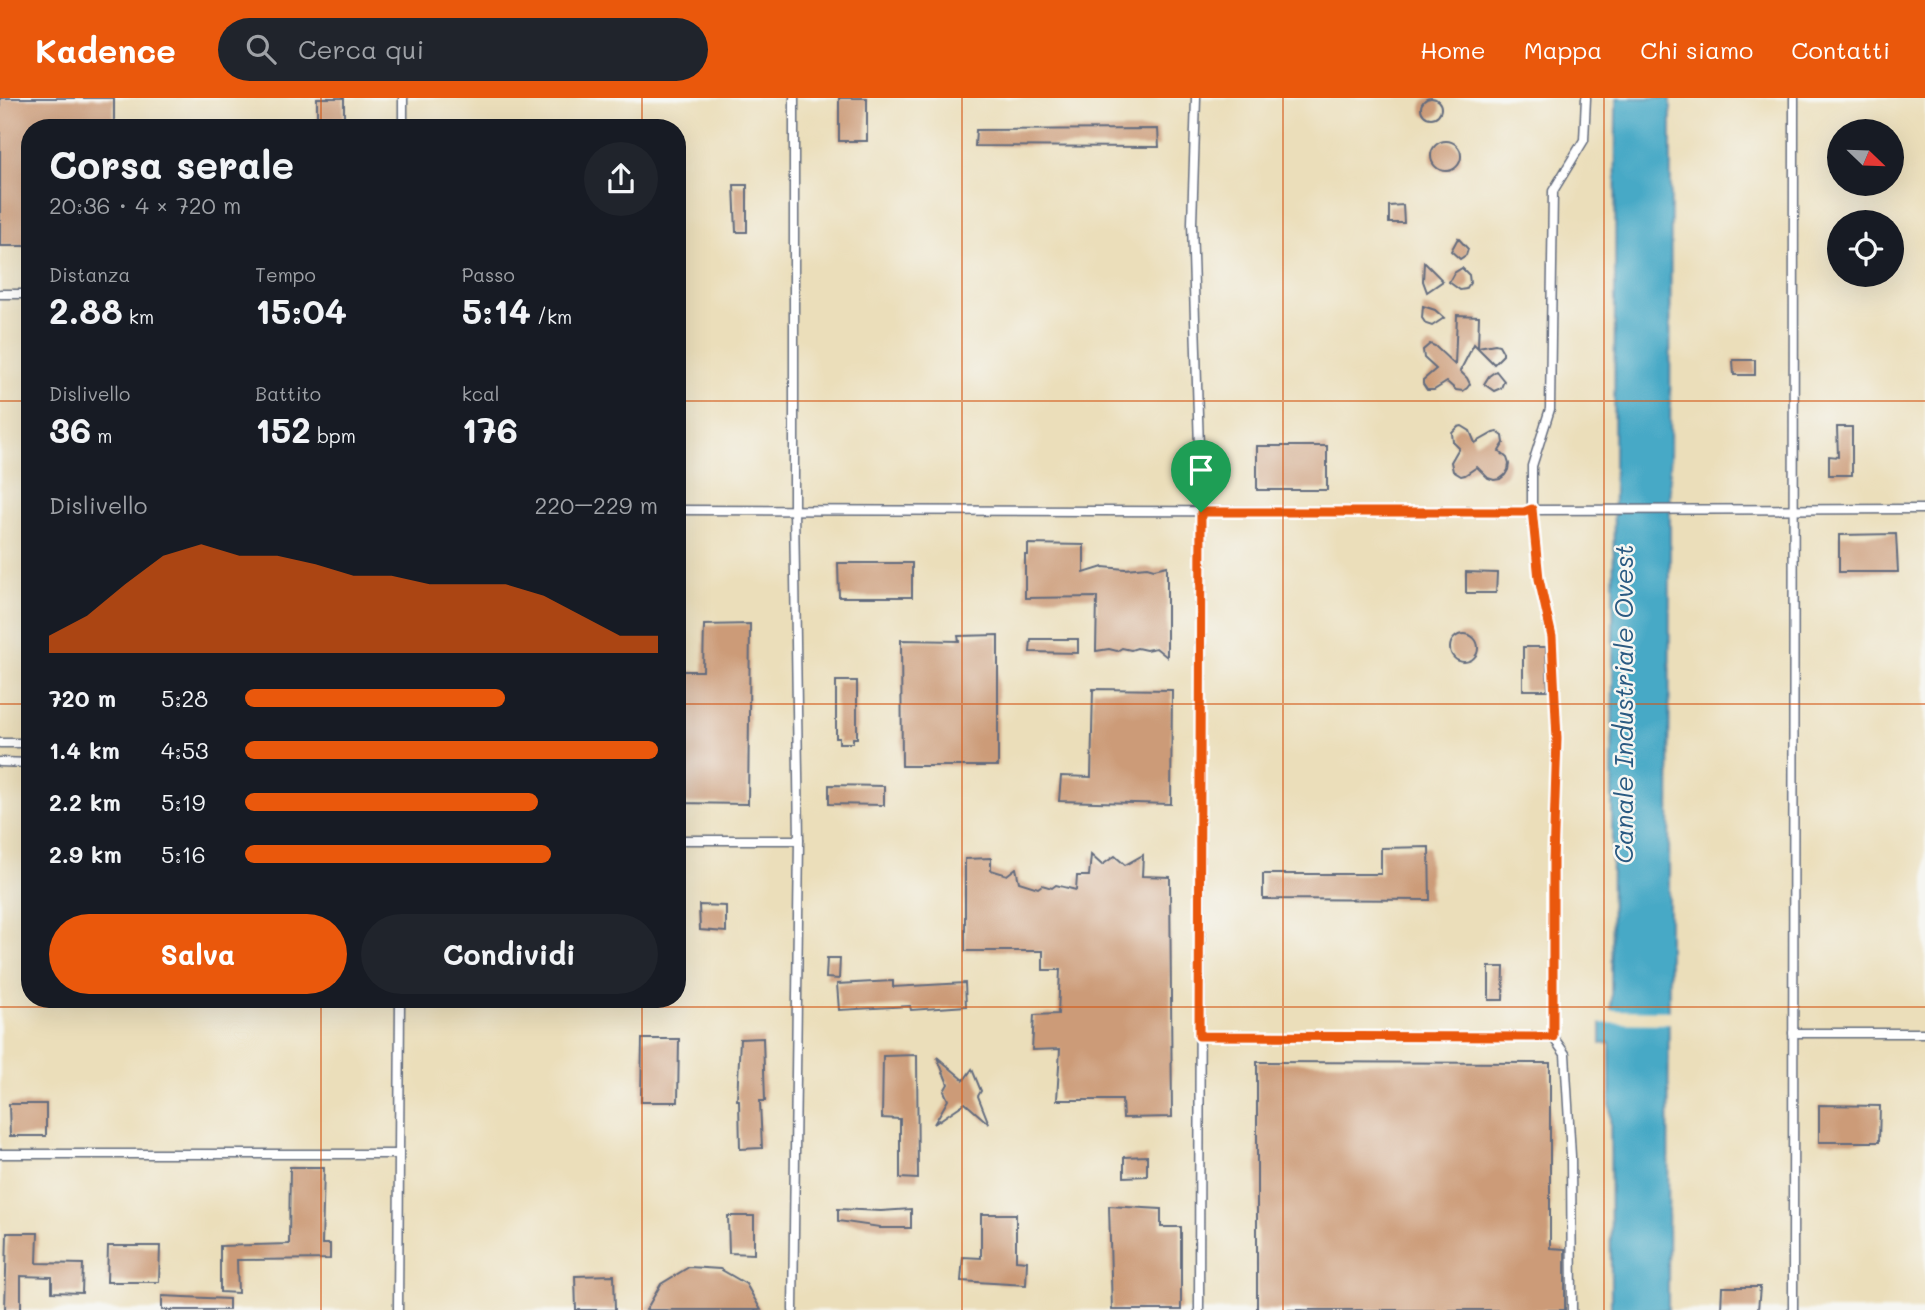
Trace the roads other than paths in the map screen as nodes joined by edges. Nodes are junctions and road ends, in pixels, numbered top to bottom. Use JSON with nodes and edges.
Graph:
{"nodes":[{"id":1,"x":403,"y":98,"type":"edge"},
{"id":2,"x":794,"y":98,"type":"edge"},
{"id":3,"x":1196,"y":98,"type":"edge"},
{"id":4,"x":1586,"y":98,"type":"edge"},
{"id":5,"x":1794,"y":98,"type":"edge"},
{"id":6,"x":403,"y":119,"type":"edge"},
{"id":7,"x":0,"y":294,"type":"edge"},
{"id":8,"x":21,"y":294,"type":"edge"},
{"id":9,"x":794,"y":509,"type":"junction"},
{"id":10,"x":1532,"y":509,"type":"junction"},
{"id":11,"x":1794,"y":509,"type":"junction"},
{"id":12,"x":1925,"y":509,"type":"edge"},
{"id":13,"x":686,"y":510,"type":"edge"},
{"id":14,"x":1201,"y":512,"type":"junction"},
{"id":15,"x":0,"y":743,"type":"edge"},
{"id":16,"x":21,"y":743,"type":"edge"},
{"id":17,"x":0,"y":762,"type":"edge"},
{"id":18,"x":21,"y":762,"type":"edge"},
{"id":19,"x":686,"y":840,"type":"edge"},
{"id":20,"x":799,"y":840,"type":"junction"},
{"id":21,"x":400,"y":1008,"type":"edge"},
{"id":22,"x":1793,"y":1033,"type":"junction"},
{"id":23,"x":1925,"y":1033,"type":"edge"},
{"id":24,"x":1199,"y":1036,"type":"junction"},
{"id":25,"x":1553,"y":1037,"type":"junction"},
{"id":26,"x":0,"y":1154,"type":"edge"},
{"id":27,"x":398,"y":1154,"type":"junction"},
{"id":28,"x":398,"y":1310,"type":"edge"},
{"id":29,"x":793,"y":1310,"type":"edge"},
{"id":30,"x":1199,"y":1310,"type":"edge"},
{"id":31,"x":1572,"y":1310,"type":"edge"},
{"id":32,"x":1793,"y":1310,"type":"edge"}],
"edges":[{"from":1,"to":6,"type":"lane"},
{"from":2,"to":9,"type":"lane"},
{"from":3,"to":14,"type":"lane"},
{"from":4,"to":10,"type":"lane"},
{"from":5,"to":11,"type":"lane"},
{"from":7,"to":8,"type":"lane"},
{"from":9,"to":13,"type":"lane"},
{"from":9,"to":14,"type":"lane"},
{"from":9,"to":20,"type":"lane"},
{"from":10,"to":11,"type":"lane"},
{"from":10,"to":14,"type":"lane"},
{"from":10,"to":25,"type":"lane"},
{"from":11,"to":12,"type":"lane"},
{"from":11,"to":22,"type":"lane"},
{"from":14,"to":24,"type":"lane"},
{"from":15,"to":16,"type":"lane"},
{"from":17,"to":18,"type":"lane"},
{"from":19,"to":20,"type":"lane"},
{"from":20,"to":29,"type":"lane"},
{"from":21,"to":27,"type":"lane"},
{"from":22,"to":23,"type":"lane"},
{"from":22,"to":32,"type":"lane"},
{"from":24,"to":25,"type":"lane"},
{"from":24,"to":30,"type":"lane"},
{"from":25,"to":31,"type":"lane"},
{"from":26,"to":27,"type":"lane"},
{"from":27,"to":28,"type":"lane"}]}
